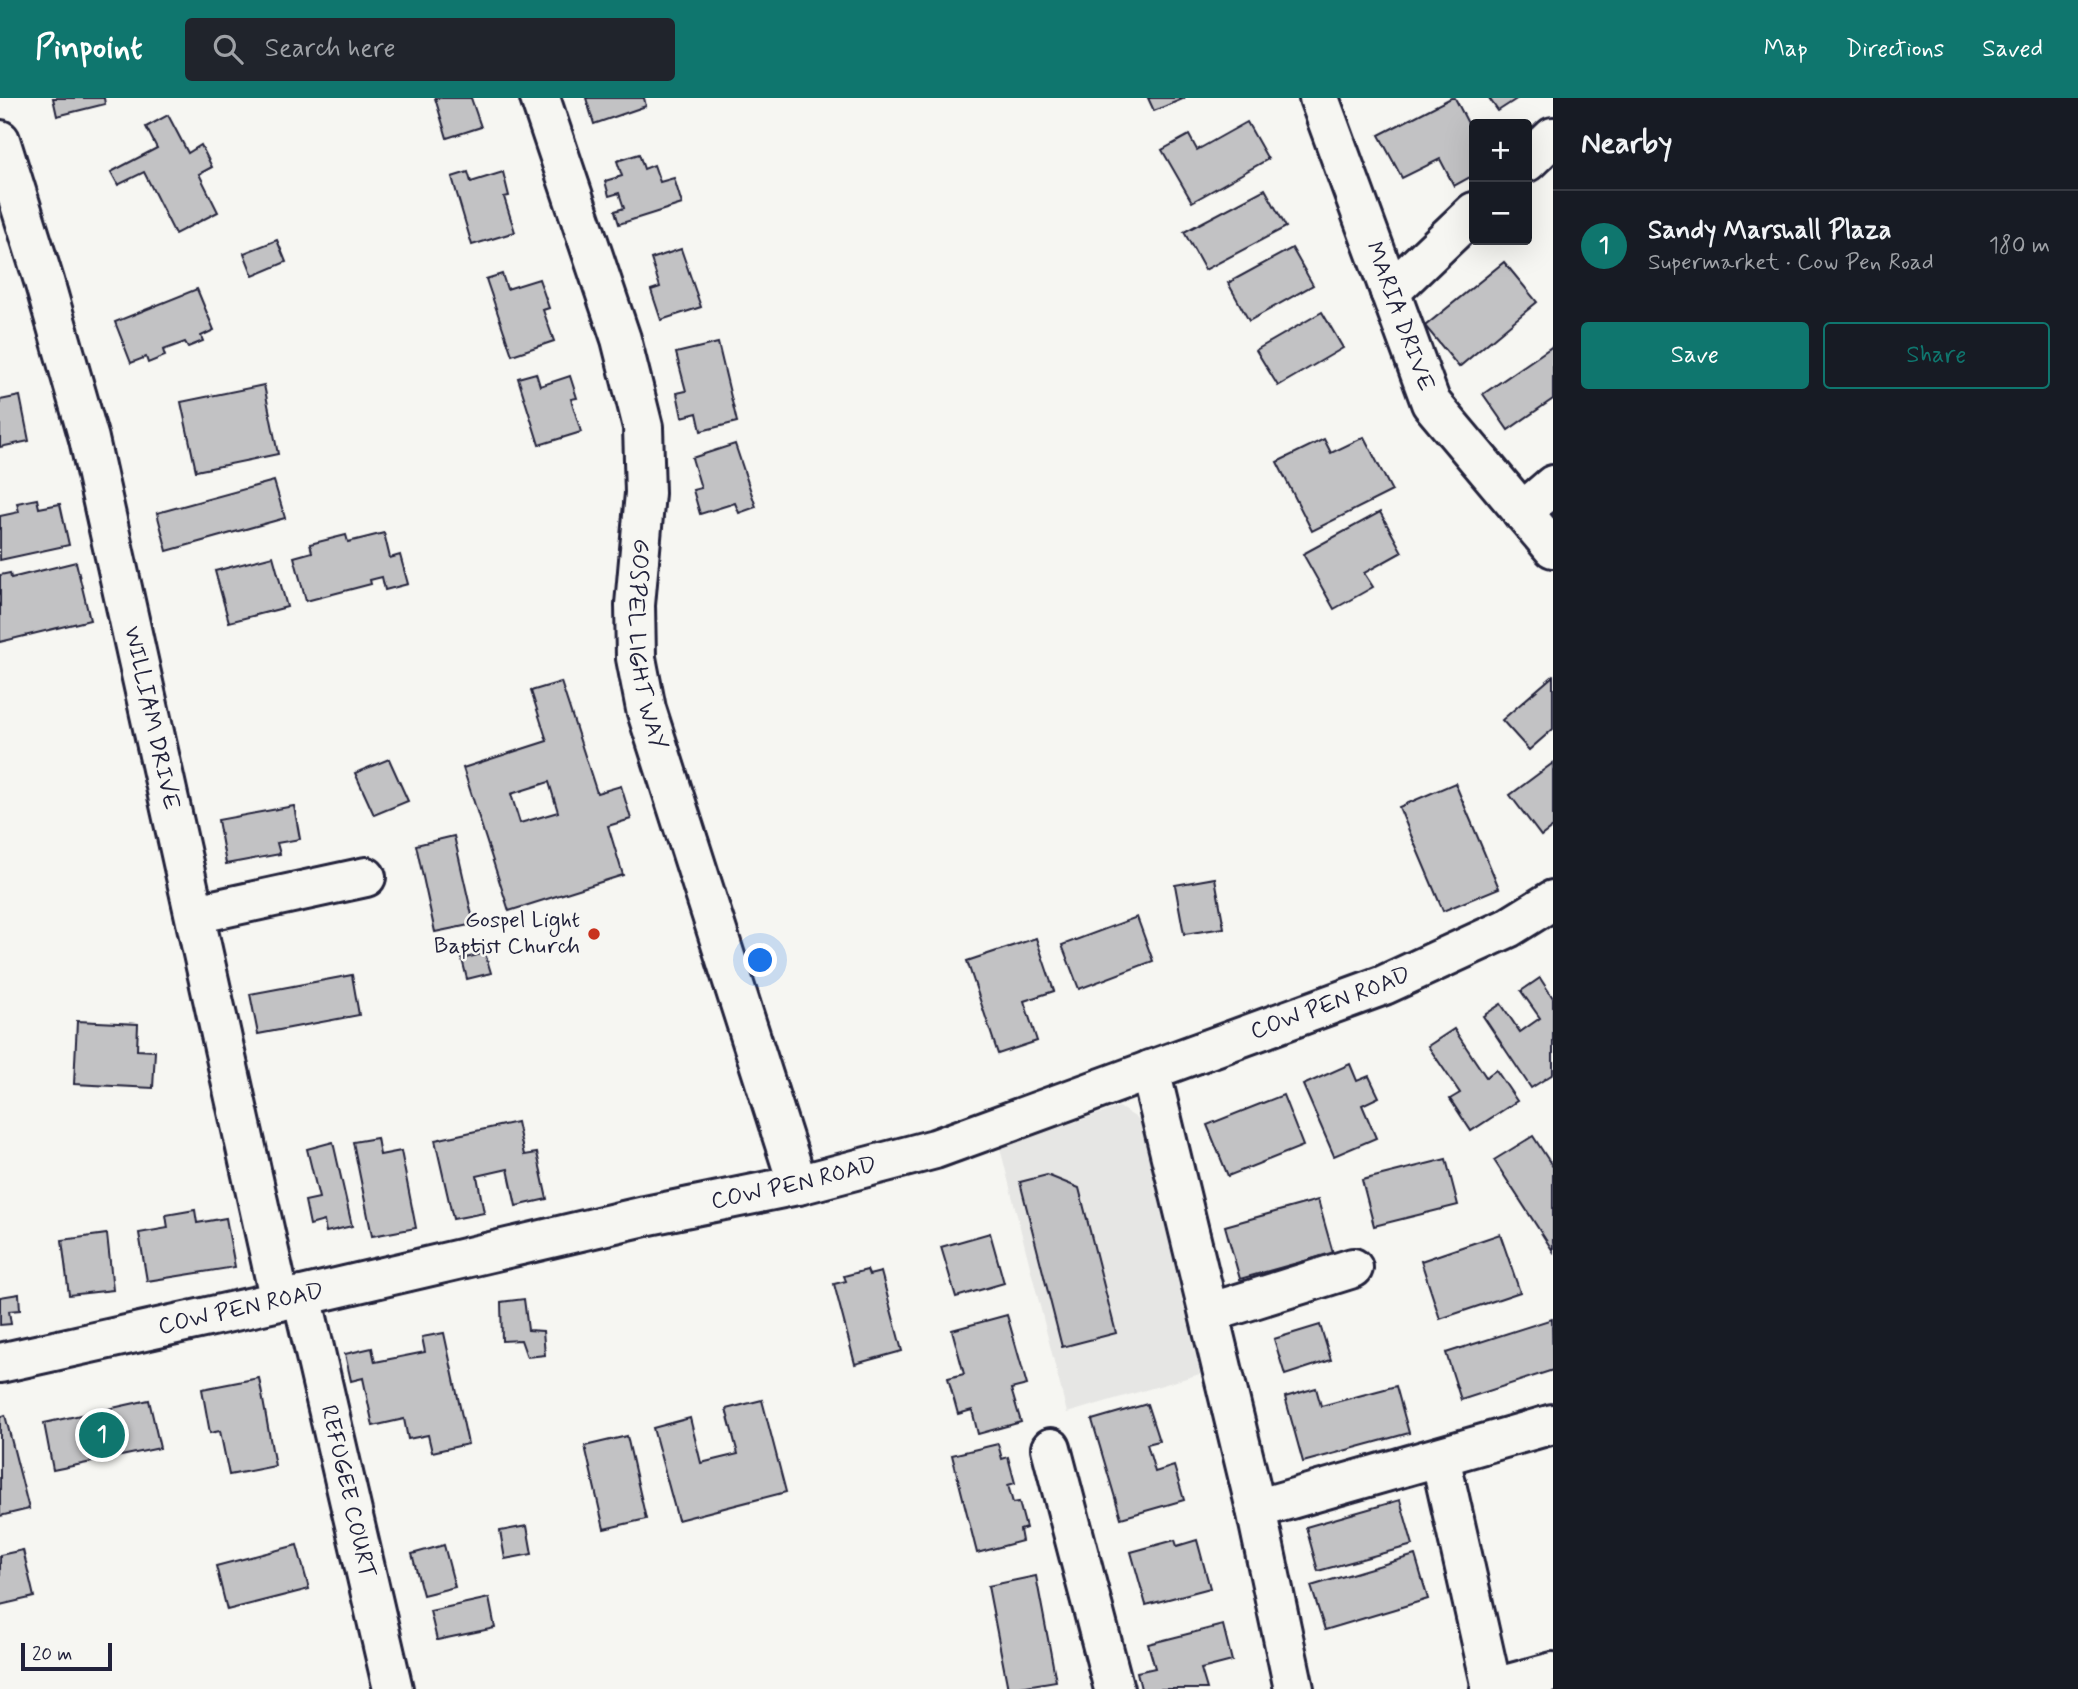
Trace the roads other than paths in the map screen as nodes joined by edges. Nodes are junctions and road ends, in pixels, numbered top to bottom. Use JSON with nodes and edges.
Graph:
{"nodes":[{"id":1,"x":540,"y":98,"type":"edge"},
{"id":2,"x":1319,"y":98,"type":"edge"},
{"id":3,"x":1553,"y":137,"type":"edge"},
{"id":4,"x":0,"y":141,"type":"edge"},
{"id":5,"x":1532,"y":157,"type":"edge"},
{"id":6,"x":1469,"y":217,"type":"edge"},
{"id":7,"x":1390,"y":292,"type":"junction"},
{"id":8,"x":1553,"y":485,"type":"edge"},
{"id":9,"x":1522,"y":512,"type":"junction"},
{"id":10,"x":1553,"y":548,"type":"edge"},
{"id":11,"x":366,"y":877,"type":"dead end"},
{"id":12,"x":1553,"y":900,"type":"edge"},
{"id":13,"x":195,"y":914,"type":"junction"},
{"id":14,"x":1150,"y":1070,"type":"junction"},
{"id":15,"x":798,"y":1185,"type":"junction"},
{"id":16,"x":1353,"y":1268,"type":"dead end"},
{"id":17,"x":291,"y":1299,"type":"junction"},
{"id":18,"x":1209,"y":1313,"type":"junction"},
{"id":19,"x":0,"y":1363,"type":"edge"},
{"id":20,"x":1553,"y":1424,"type":"edge"},
{"id":21,"x":1051,"y":1448,"type":"dead end"},
{"id":22,"x":1440,"y":1457,"type":"junction"},
{"id":23,"x":1256,"y":1509,"type":"junction"},
{"id":24,"x":1553,"y":1672,"type":"edge"},
{"id":25,"x":393,"y":1689,"type":"edge"},
{"id":26,"x":1114,"y":1689,"type":"edge"},
{"id":27,"x":1294,"y":1689,"type":"edge"},
{"id":28,"x":1491,"y":1689,"type":"edge"}],
"edges":[{"from":1,"to":15,"type":"street","name":"GOSPEL LIGHT WAY"},
{"from":2,"to":7,"type":"street","name":"MARIA DRIVE"},
{"from":3,"to":5,"type":"street"},
{"from":4,"to":13,"type":"street","name":"WILLIAM DRIVE"},
{"from":6,"to":7,"type":"street"},
{"from":7,"to":9,"type":"street","name":"MARIA DRIVE"},
{"from":8,"to":9,"type":"street"},
{"from":9,"to":10,"type":"street","name":"MARIA DRIVE"},
{"from":11,"to":13,"type":"street"},
{"from":12,"to":14,"type":"street","name":"COW PEN ROAD"},
{"from":13,"to":17,"type":"street","name":"WILLIAM DRIVE"},
{"from":14,"to":15,"type":"street","name":"COW PEN ROAD"},
{"from":14,"to":18,"type":"street"},
{"from":15,"to":17,"type":"street","name":"COW PEN ROAD"},
{"from":16,"to":18,"type":"street"},
{"from":17,"to":19,"type":"street","name":"COW PEN ROAD"},
{"from":17,"to":25,"type":"street","name":"REFUGEE COURT"},
{"from":18,"to":23,"type":"street"},
{"from":20,"to":22,"type":"street"},
{"from":21,"to":26,"type":"street"},
{"from":22,"to":23,"type":"street"},
{"from":22,"to":28,"type":"street"},
{"from":23,"to":27,"type":"street"},
{"from":24,"to":28,"type":"street"}]}
